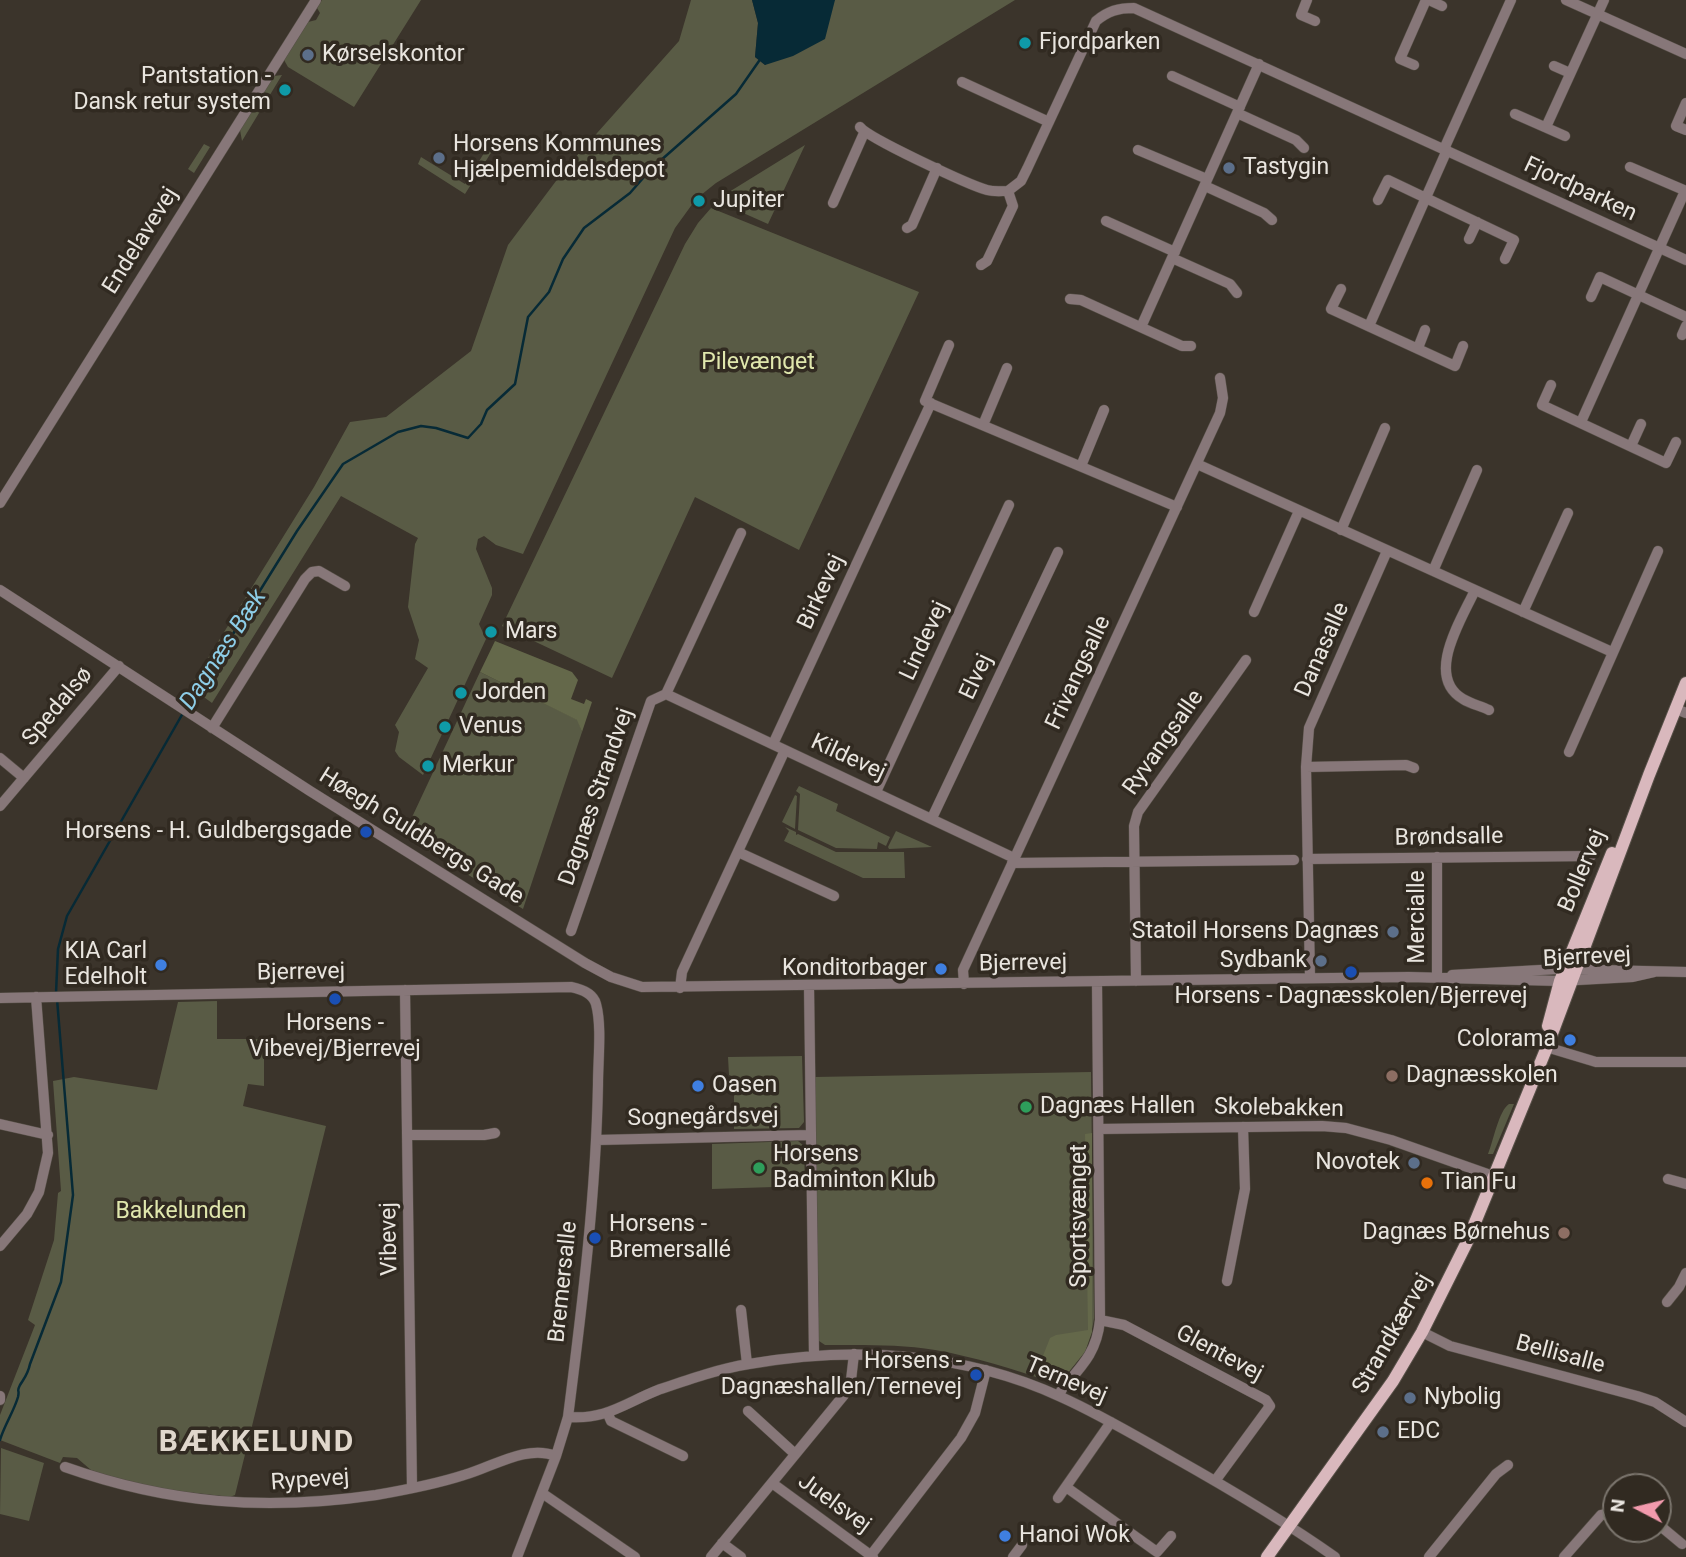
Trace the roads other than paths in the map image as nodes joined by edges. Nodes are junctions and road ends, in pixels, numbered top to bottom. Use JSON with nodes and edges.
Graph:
{"nodes":[{"id":1,"x":316,"y":0,"type":"edge"},
{"id":2,"x":1307,"y":0,"type":"edge"},
{"id":3,"x":1427,"y":0,"type":"edge"},
{"id":4,"x":1511,"y":0,"type":"edge"},
{"id":5,"x":1566,"y":0,"type":"edge"},
{"id":6,"x":1604,"y":0,"type":"edge"},
{"id":7,"x":1442,"y":6,"type":"dead end"},
{"id":8,"x":1598,"y":14,"type":"junction"},
{"id":9,"x":1315,"y":21,"type":"dead end"},
{"id":10,"x":1686,"y":54,"type":"edge"},
{"id":11,"x":1259,"y":64,"type":"junction"},
{"id":12,"x":1414,"y":65,"type":"dead end"},
{"id":13,"x":1554,"y":66,"type":"dead end"},
{"id":14,"x":1570,"y":73,"type":"junction"},
{"id":15,"x":1172,"y":76,"type":"dead end"},
{"id":16,"x":962,"y":82,"type":"dead end"},
{"id":17,"x":1686,"y":103,"type":"edge"},
{"id":18,"x":1239,"y":110,"type":"junction"},
{"id":19,"x":1515,"y":114,"type":"dead end"},
{"id":20,"x":1049,"y":122,"type":"junction"},
{"id":21,"x":1546,"y":127,"type":"junction"},
{"id":22,"x":1686,"y":130,"type":"edge"},
{"id":23,"x":1565,"y":136,"type":"dead end"},
{"id":24,"x":1304,"y":148,"type":"dead end"},
{"id":25,"x":1138,"y":150,"type":"dead end"},
{"id":26,"x":1445,"y":150,"type":"junction"},
{"id":27,"x":1630,"y":167,"type":"dead end"},
{"id":28,"x":937,"y":168,"type":"junction"},
{"id":29,"x":1206,"y":182,"type":"junction"},
{"id":30,"x":1008,"y":191,"type":"junction"},
{"id":31,"x":1686,"y":191,"type":"edge"},
{"id":32,"x":1426,"y":197,"type":"junction"},
{"id":33,"x":1378,"y":200,"type":"dead end"},
{"id":34,"x":833,"y":203,"type":"dead end"},
{"id":35,"x":1272,"y":220,"type":"dead end"},
{"id":36,"x":1106,"y":221,"type":"dead end"},
{"id":37,"x":1477,"y":222,"type":"junction"},
{"id":38,"x":907,"y":228,"type":"dead end"},
{"id":39,"x":1469,"y":239,"type":"dead end"},
{"id":40,"x":1660,"y":248,"type":"junction"},
{"id":41,"x":1174,"y":255,"type":"junction"},
{"id":42,"x":1505,"y":259,"type":"dead end"},
{"id":43,"x":1686,"y":260,"type":"edge"},
{"id":44,"x":981,"y":265,"type":"dead end"},
{"id":45,"x":1341,"y":289,"type":"dead end"},
{"id":46,"x":1237,"y":293,"type":"dead end"},
{"id":47,"x":1639,"y":295,"type":"junction"},
{"id":48,"x":1591,"y":297,"type":"dead end"},
{"id":49,"x":1070,"y":299,"type":"dead end"},
{"id":50,"x":1686,"y":317,"type":"edge"},
{"id":51,"x":1369,"y":326,"type":"junction"},
{"id":52,"x":1141,"y":327,"type":"junction"},
{"id":53,"x":1425,"y":330,"type":"dead end"},
{"id":54,"x":949,"y":345,"type":"dead end"},
{"id":55,"x":1191,"y":346,"type":"dead end"},
{"id":56,"x":1463,"y":346,"type":"dead end"},
{"id":57,"x":1418,"y":348,"type":"junction"},
{"id":58,"x":1007,"y":368,"type":"dead end"},
{"id":59,"x":1220,"y":378,"type":"dead end"},
{"id":60,"x":1551,"y":385,"type":"dead end"},
{"id":61,"x":931,"y":403,"type":"junction"},
{"id":62,"x":1104,"y":410,"type":"dead end"},
{"id":63,"x":1581,"y":422,"type":"junction"},
{"id":64,"x":1641,"y":424,"type":"dead end"},
{"id":65,"x":983,"y":425,"type":"junction"},
{"id":66,"x":1385,"y":428,"type":"dead end"},
{"id":67,"x":1676,"y":442,"type":"dead end"},
{"id":68,"x":1631,"y":446,"type":"junction"},
{"id":69,"x":1197,"y":464,"type":"junction"},
{"id":70,"x":1081,"y":467,"type":"junction"},
{"id":71,"x":1477,"y":470,"type":"dead end"},
{"id":72,"x":0,"y":503,"type":"edge"},
{"id":73,"x":1009,"y":505,"type":"dead end"},
{"id":74,"x":1177,"y":507,"type":"junction"},
{"id":75,"x":1299,"y":511,"type":"junction"},
{"id":76,"x":1567,"y":513,"type":"dead end"},
{"id":77,"x":1341,"y":530,"type":"junction"},
{"id":78,"x":741,"y":533,"type":"dead end"},
{"id":79,"x":1387,"y":551,"type":"junction"},
{"id":80,"x":1658,"y":551,"type":"dead end"},
{"id":81,"x":1058,"y":552,"type":"dead end"},
{"id":82,"x":1433,"y":571,"type":"junction"},
{"id":83,"x":345,"y":586,"type":"dead end"},
{"id":84,"x":0,"y":590,"type":"edge"},
{"id":85,"x":1475,"y":590,"type":"junction"},
{"id":86,"x":1254,"y":612,"type":"dead end"},
{"id":87,"x":1523,"y":612,"type":"junction"},
{"id":88,"x":1612,"y":652,"type":"junction"},
{"id":89,"x":1246,"y":660,"type":"dead end"},
{"id":90,"x":119,"y":666,"type":"junction"},
{"id":91,"x":1686,"y":683,"type":"edge"},
{"id":92,"x":666,"y":694,"type":"junction"},
{"id":93,"x":1489,"y":710,"type":"dead end"},
{"id":94,"x":1681,"y":711,"type":"edge"},
{"id":95,"x":212,"y":728,"type":"junction"},
{"id":96,"x":773,"y":744,"type":"junction"},
{"id":97,"x":785,"y":750,"type":"junction"},
{"id":98,"x":1569,"y":752,"type":"dead end"},
{"id":99,"x":0,"y":758,"type":"edge"},
{"id":100,"x":1306,"y":767,"type":"junction"},
{"id":101,"x":1414,"y":768,"type":"dead end"},
{"id":102,"x":24,"y":778,"type":"junction"},
{"id":103,"x":876,"y":792,"type":"junction"},
{"id":104,"x":0,"y":806,"type":"edge"},
{"id":105,"x":932,"y":818,"type":"junction"},
{"id":106,"x":738,"y":852,"type":"junction"},
{"id":107,"x":1591,"y":856,"type":"dead end"},
{"id":108,"x":1437,"y":857,"type":"junction"},
{"id":109,"x":1307,"y":859,"type":"junction"},
{"id":110,"x":1013,"y":860,"type":"junction"},
{"id":111,"x":1294,"y":860,"type":"dead end"},
{"id":112,"x":1134,"y":862,"type":"junction"},
{"id":113,"x":834,"y":896,"type":"dead end"},
{"id":114,"x":571,"y":931,"type":"dead end"},
{"id":115,"x":1686,"y":972,"type":"edge"},
{"id":116,"x":1569,"y":975,"type":"junction"},
{"id":117,"x":611,"y":977,"type":"joint"},
{"id":118,"x":1437,"y":977,"type":"junction"},
{"id":119,"x":1310,"y":978,"type":"junction"},
{"id":120,"x":1136,"y":981,"type":"junction"},
{"id":121,"x":1097,"y":982,"type":"junction"},
{"id":122,"x":964,"y":984,"type":"junction"},
{"id":123,"x":808,"y":986,"type":"junction"},
{"id":124,"x":680,"y":988,"type":"junction"},
{"id":125,"x":405,"y":990,"type":"junction"},
{"id":126,"x":38,"y":997,"type":"junction"},
{"id":127,"x":0,"y":998,"type":"edge"},
{"id":128,"x":596,"y":1003,"type":"joint"},
{"id":129,"x":1545,"y":1046,"type":"junction"},
{"id":130,"x":1686,"y":1062,"type":"edge"},
{"id":131,"x":0,"y":1125,"type":"edge"},
{"id":132,"x":1243,"y":1126,"type":"junction"},
{"id":133,"x":1099,"y":1129,"type":"junction"},
{"id":134,"x":495,"y":1133,"type":"dead end"},
{"id":135,"x":48,"y":1135,"type":"junction"},
{"id":136,"x":408,"y":1135,"type":"junction"},
{"id":137,"x":810,"y":1135,"type":"junction"},
{"id":138,"x":597,"y":1140,"type":"junction"},
{"id":139,"x":1493,"y":1176,"type":"junction"},
{"id":140,"x":1668,"y":1179,"type":"dead end"},
{"id":141,"x":1686,"y":1184,"type":"edge"},
{"id":142,"x":0,"y":1247,"type":"edge"},
{"id":143,"x":1686,"y":1273,"type":"edge"},
{"id":144,"x":1227,"y":1281,"type":"dead end"},
{"id":145,"x":1667,"y":1302,"type":"dead end"},
{"id":146,"x":741,"y":1310,"type":"dead end"},
{"id":147,"x":1100,"y":1320,"type":"junction"},
{"id":148,"x":1422,"y":1332,"type":"junction"},
{"id":149,"x":814,"y":1354,"type":"junction"},
{"id":150,"x":854,"y":1354,"type":"junction"},
{"id":151,"x":747,"y":1364,"type":"junction"},
{"id":152,"x":986,"y":1370,"type":"junction"},
{"id":153,"x":1059,"y":1396,"type":"junction"},
{"id":154,"x":748,"y":1411,"type":"dead end"},
{"id":155,"x":608,"y":1414,"type":"junction"},
{"id":156,"x":568,"y":1417,"type":"junction"},
{"id":157,"x":1111,"y":1422,"type":"junction"},
{"id":158,"x":1686,"y":1422,"type":"edge"},
{"id":159,"x":795,"y":1454,"type":"junction"},
{"id":160,"x":556,"y":1456,"type":"junction"},
{"id":161,"x":683,"y":1456,"type":"dead end"},
{"id":162,"x":1508,"y":1465,"type":"dead end"},
{"id":163,"x":65,"y":1467,"type":"dead end"},
{"id":164,"x":1215,"y":1481,"type":"junction"},
{"id":165,"x":772,"y":1483,"type":"junction"},
{"id":166,"x":1066,"y":1487,"type":"junction"},
{"id":167,"x":412,"y":1488,"type":"junction"},
{"id":168,"x":542,"y":1493,"type":"junction"},
{"id":169,"x":1058,"y":1498,"type":"dead end"},
{"id":170,"x":1602,"y":1515,"type":"edge"},
{"id":171,"x":1290,"y":1525,"type":"junction"},
{"id":172,"x":1171,"y":1536,"type":"dead end"},
{"id":173,"x":1672,"y":1536,"type":"edge"},
{"id":174,"x":722,"y":1543,"type":"junction"},
{"id":175,"x":1682,"y":1544,"type":"dead end"},
{"id":176,"x":1022,"y":1545,"type":"dead end"},
{"id":177,"x":872,"y":1556,"type":"edge"},
{"id":178,"x":1567,"y":1556,"type":"edge"},
{"id":179,"x":517,"y":1557,"type":"edge"},
{"id":180,"x":635,"y":1557,"type":"edge"},
{"id":181,"x":710,"y":1557,"type":"edge"},
{"id":182,"x":741,"y":1557,"type":"edge"},
{"id":183,"x":1013,"y":1557,"type":"edge"},
{"id":184,"x":1267,"y":1557,"type":"edge"},
{"id":185,"x":1335,"y":1557,"type":"edge"},
{"id":186,"x":1429,"y":1557,"type":"edge"}],
"edges":[{"from":1,"to":72,"type":"street","name":"Endelavevej"},
{"from":2,"to":9,"type":"street"},
{"from":3,"to":7,"type":"street"},
{"from":3,"to":12,"type":"street"},
{"from":4,"to":26,"type":"street"},
{"from":5,"to":8,"type":"street"},
{"from":6,"to":8,"type":"street","name":"Fjordparken"},
{"from":8,"to":10,"type":"street"},
{"from":8,"to":14,"type":"street","name":"Fjordparken"},
{"from":11,"to":18,"type":"street"},
{"from":11,"to":20,"type":"street","name":"Fjordparken"},
{"from":11,"to":26,"type":"street","name":"Fjordparken"},
{"from":13,"to":14,"type":"street"},
{"from":14,"to":21,"type":"street","name":"Fjordparken"},
{"from":15,"to":18,"type":"street"},
{"from":16,"to":20,"type":"street"},
{"from":17,"to":22,"type":"street"},
{"from":18,"to":24,"type":"street"},
{"from":18,"to":29,"type":"street"},
{"from":19,"to":21,"type":"street","name":"Fjordparken"},
{"from":20,"to":30,"type":"street","name":"Fjordparken"},
{"from":21,"to":23,"type":"street","name":"Fjordparken"},
{"from":25,"to":29,"type":"street"},
{"from":26,"to":32,"type":"street"},
{"from":26,"to":40,"type":"street","name":"Fjordparken"},
{"from":27,"to":31,"type":"street","name":"Fjordparken"},
{"from":28,"to":30,"type":"street"},
{"from":28,"to":34,"type":"street"},
{"from":28,"to":38,"type":"street"},
{"from":29,"to":35,"type":"street"},
{"from":29,"to":41,"type":"street"},
{"from":30,"to":44,"type":"street"},
{"from":31,"to":40,"type":"street","name":"Fjordparken"},
{"from":32,"to":33,"type":"street"},
{"from":32,"to":37,"type":"street"},
{"from":32,"to":51,"type":"street"},
{"from":36,"to":41,"type":"street"},
{"from":37,"to":39,"type":"street"},
{"from":37,"to":42,"type":"street"},
{"from":40,"to":43,"type":"street","name":"Fjordparken"},
{"from":40,"to":47,"type":"street","name":"Fjordparken"},
{"from":41,"to":46,"type":"street"},
{"from":41,"to":52,"type":"street"},
{"from":45,"to":51,"type":"street"},
{"from":47,"to":48,"type":"street"},
{"from":47,"to":50,"type":"street"},
{"from":47,"to":63,"type":"street","name":"Fjordparken"},
{"from":49,"to":52,"type":"street"},
{"from":51,"to":57,"type":"street"},
{"from":52,"to":55,"type":"street"},
{"from":53,"to":57,"type":"street"},
{"from":54,"to":61,"type":"street","name":"Birkevej"},
{"from":56,"to":57,"type":"street"},
{"from":58,"to":65,"type":"street"},
{"from":59,"to":69,"type":"street","name":"Frivangsalle"},
{"from":60,"to":63,"type":"street"},
{"from":61,"to":65,"type":"street"},
{"from":61,"to":96,"type":"street","name":"Birkevej"},
{"from":62,"to":70,"type":"street"},
{"from":63,"to":68,"type":"street"},
{"from":64,"to":68,"type":"street"},
{"from":65,"to":70,"type":"street"},
{"from":66,"to":77,"type":"street"},
{"from":67,"to":68,"type":"street"},
{"from":69,"to":74,"type":"street","name":"Frivangsalle"},
{"from":69,"to":75,"type":"street"},
{"from":70,"to":74,"type":"street"},
{"from":71,"to":82,"type":"street"},
{"from":73,"to":103,"type":"street","name":"Lindevej"},
{"from":74,"to":110,"type":"street","name":"Frivangsalle"},
{"from":75,"to":77,"type":"street"},
{"from":75,"to":86,"type":"street"},
{"from":76,"to":87,"type":"street"},
{"from":77,"to":79,"type":"street"},
{"from":78,"to":92,"type":"street","name":"Dagnæs Strandvej"},
{"from":79,"to":82,"type":"street"},
{"from":79,"to":100,"type":"street","name":"Danasalle"},
{"from":80,"to":88,"type":"street"},
{"from":81,"to":105,"type":"street","name":"Elvej"},
{"from":82,"to":85,"type":"street"},
{"from":83,"to":95,"type":"street"},
{"from":84,"to":90,"type":"street","name":"Høegh Guldbergs Gade"},
{"from":85,"to":87,"type":"street"},
{"from":85,"to":93,"type":"street"},
{"from":87,"to":88,"type":"street"},
{"from":88,"to":98,"type":"street"},
{"from":89,"to":112,"type":"street","name":"Ryvangsalle"},
{"from":90,"to":95,"type":"street","name":"Høegh Guldbergs Gade"},
{"from":90,"to":102,"type":"street","name":"Spedalsø"},
{"from":91,"to":94,"type":"main road","name":"Bollervej"},
{"from":92,"to":96,"type":"street","name":"Kildevej"},
{"from":92,"to":114,"type":"street","name":"Dagnæs Strandvej"},
{"from":94,"to":116,"type":"main road","name":"Bollervej"},
{"from":95,"to":117,"type":"street","name":"Høegh Guldbergs Gade"},
{"from":96,"to":97,"type":"street","name":"Kildevej"},
{"from":97,"to":103,"type":"street","name":"Kildevej"},
{"from":97,"to":106,"type":"street"},
{"from":99,"to":102,"type":"street"},
{"from":100,"to":101,"type":"street"},
{"from":100,"to":109,"type":"street","name":"Danasalle"},
{"from":102,"to":104,"type":"street","name":"Spedalsø"},
{"from":103,"to":105,"type":"street","name":"Kildevej"},
{"from":105,"to":110,"type":"street","name":"Kildevej"},
{"from":106,"to":113,"type":"street"},
{"from":106,"to":124,"type":"street"},
{"from":107,"to":108,"type":"street","name":"Brøndsalle"},
{"from":108,"to":109,"type":"street","name":"Brøndsalle"},
{"from":108,"to":118,"type":"street","name":"Mercialle"},
{"from":109,"to":119,"type":"street","name":"Danasalle"},
{"from":110,"to":112,"type":"street"},
{"from":110,"to":122,"type":"street","name":"Frivangsalle"},
{"from":111,"to":112,"type":"street"},
{"from":112,"to":120,"type":"street","name":"Ryvangsalle"},
{"from":115,"to":116,"type":"street","name":"Bjerrevej"},
{"from":116,"to":118,"type":"street","name":"Bjerrevej"},
{"from":116,"to":129,"type":"main road","name":"Strandkærvej"},
{"from":117,"to":124,"type":"street","name":"Bjerrevej"},
{"from":118,"to":119,"type":"street","name":"Bjerrevej"},
{"from":119,"to":120,"type":"street","name":"Bjerrevej"},
{"from":120,"to":121,"type":"street","name":"Bjerrevej"},
{"from":121,"to":122,"type":"street","name":"Bjerrevej"},
{"from":121,"to":133,"type":"street","name":"Sportsvænget"},
{"from":122,"to":123,"type":"street","name":"Bjerrevej"},
{"from":123,"to":124,"type":"street","name":"Bjerrevej"},
{"from":123,"to":137,"type":"street","name":"Sognegårdsvej"},
{"from":125,"to":126,"type":"street","name":"Bjerrevej"},
{"from":125,"to":128,"type":"street","name":"Bjerrevej"},
{"from":125,"to":136,"type":"street","name":"Vibevej"},
{"from":126,"to":127,"type":"street","name":"Bjerrevej"},
{"from":126,"to":135,"type":"street"},
{"from":128,"to":138,"type":"street","name":"Bremersalle"},
{"from":129,"to":130,"type":"street"},
{"from":129,"to":139,"type":"main road","name":"Strandkærvej"},
{"from":131,"to":135,"type":"street"},
{"from":132,"to":133,"type":"street","name":"Skolebakken"},
{"from":132,"to":139,"type":"street","name":"Skolebakken"},
{"from":132,"to":144,"type":"street"},
{"from":133,"to":147,"type":"street","name":"Sportsvænget"},
{"from":134,"to":136,"type":"street"},
{"from":135,"to":142,"type":"street"},
{"from":136,"to":167,"type":"street","name":"Vibevej"},
{"from":137,"to":138,"type":"street","name":"Sognegårdsvej"},
{"from":137,"to":149,"type":"street","name":"Sognegårdsvej"},
{"from":138,"to":156,"type":"street","name":"Bremersalle"},
{"from":139,"to":148,"type":"main road","name":"Strandkærvej"},
{"from":140,"to":141,"type":"street"},
{"from":143,"to":145,"type":"street"},
{"from":146,"to":151,"type":"street"},
{"from":147,"to":153,"type":"street","name":"Sportsvænget"},
{"from":147,"to":164,"type":"street","name":"Glentevej"},
{"from":148,"to":158,"type":"street","name":"Bellisalle"},
{"from":148,"to":171,"type":"main road","name":"Strandkærvej"},
{"from":149,"to":150,"type":"street","name":"Ternevej"},
{"from":149,"to":151,"type":"street","name":"Ternevej"},
{"from":150,"to":152,"type":"street","name":"Ternevej"},
{"from":150,"to":159,"type":"street"},
{"from":151,"to":155,"type":"street","name":"Ternevej"},
{"from":152,"to":153,"type":"street","name":"Ternevej"},
{"from":152,"to":177,"type":"street"},
{"from":153,"to":157,"type":"street","name":"Ternevej"},
{"from":154,"to":159,"type":"street"},
{"from":155,"to":156,"type":"street","name":"Ternevej"},
{"from":155,"to":161,"type":"street"},
{"from":156,"to":160,"type":"street","name":"Bremersalle"},
{"from":157,"to":164,"type":"street","name":"Ternevej"},
{"from":157,"to":166,"type":"street"},
{"from":159,"to":165,"type":"street"},
{"from":160,"to":167,"type":"street","name":"Rypevej"},
{"from":160,"to":168,"type":"street","name":"Bremersalle"},
{"from":162,"to":186,"type":"street"},
{"from":163,"to":167,"type":"street","name":"Rypevej"},
{"from":164,"to":171,"type":"street","name":"Ternevej"},
{"from":165,"to":174,"type":"street"},
{"from":165,"to":177,"type":"street","name":"Juelsvej"},
{"from":166,"to":169,"type":"street"},
{"from":166,"to":172,"type":"street"},
{"from":168,"to":179,"type":"street","name":"Bremersalle"},
{"from":168,"to":180,"type":"street"},
{"from":170,"to":178,"type":"street"},
{"from":171,"to":184,"type":"main road","name":"Strandkærvej"},
{"from":171,"to":185,"type":"street","name":"Ternevej"},
{"from":173,"to":175,"type":"street"},
{"from":174,"to":181,"type":"street"},
{"from":174,"to":182,"type":"street"},
{"from":176,"to":183,"type":"street"}]}
